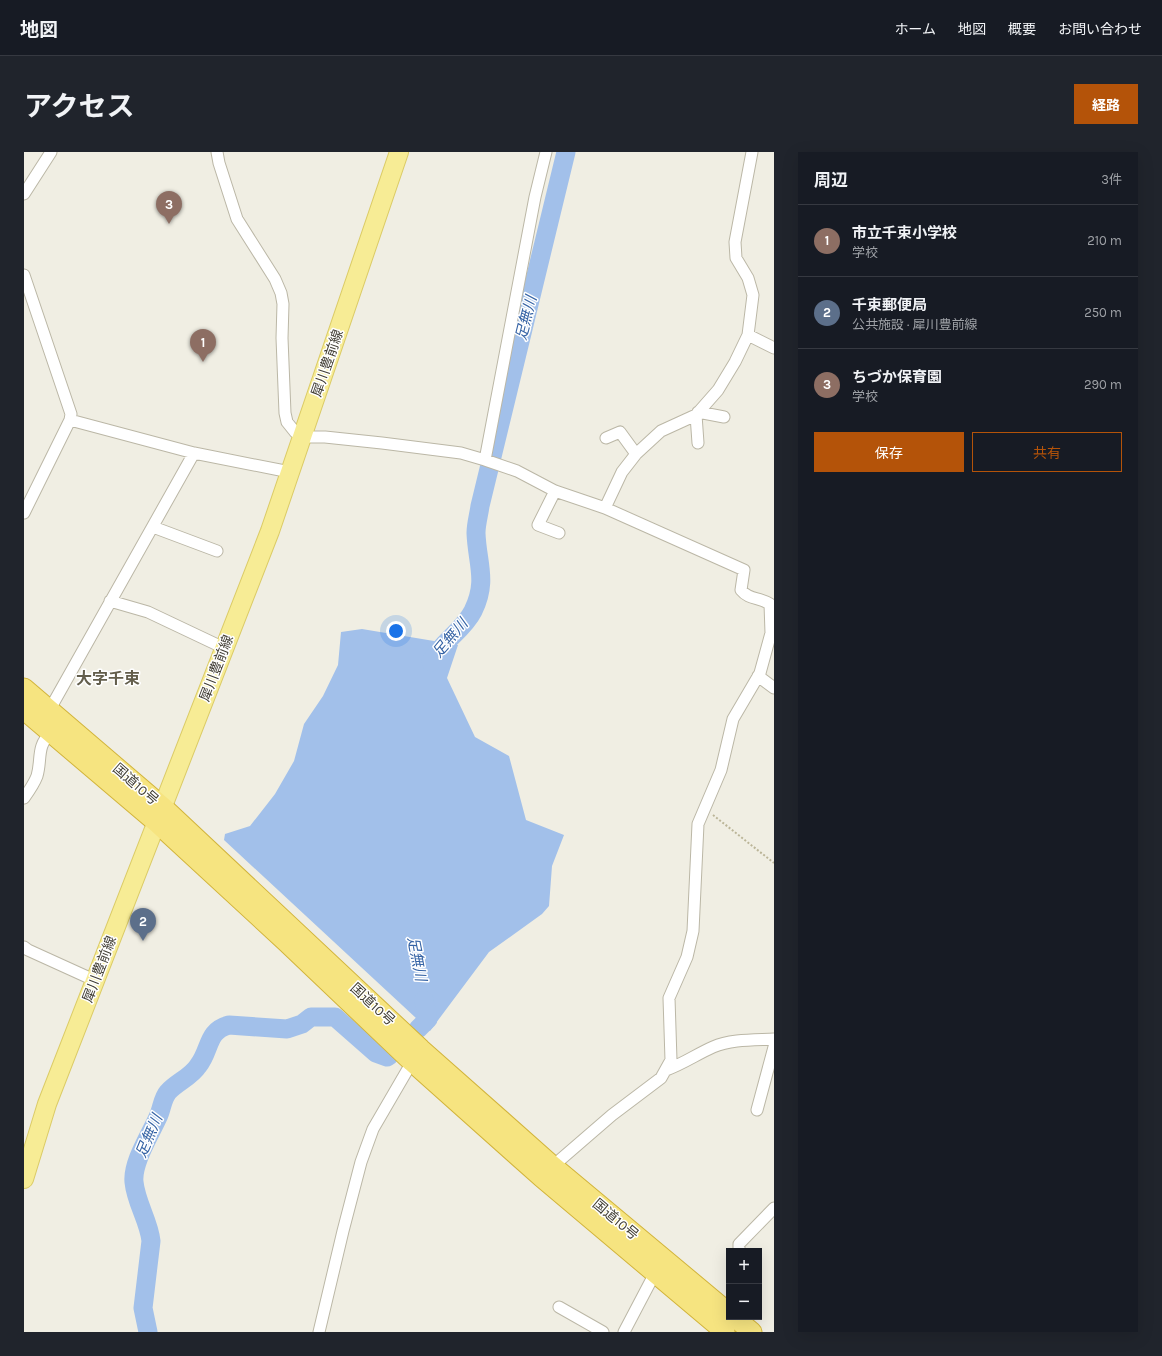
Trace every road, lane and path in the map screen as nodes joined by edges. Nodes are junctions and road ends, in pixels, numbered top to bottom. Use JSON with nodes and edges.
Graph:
{"nodes":[{"id":1,"x":52,"y":152,"type":"edge"},
{"id":2,"x":207,"y":152,"type":"edge"},
{"id":3,"x":399,"y":152,"type":"edge"},
{"id":4,"x":546,"y":152,"type":"edge"},
{"id":5,"x":752,"y":152,"type":"edge"},
{"id":6,"x":218,"y":157,"type":"edge"},
{"id":7,"x":24,"y":194,"type":"edge"},
{"id":8,"x":24,"y":275,"type":"edge"},
{"id":9,"x":748,"y":335,"type":"junction"},
{"id":10,"x":774,"y":348,"type":"edge"},
{"id":11,"x":697,"y":413,"type":"junction"},
{"id":12,"x":724,"y":417,"type":"dead end"},
{"id":13,"x":70,"y":420,"type":"junction"},
{"id":14,"x":302,"y":437,"type":"junction"},
{"id":15,"x":606,"y":438,"type":"dead end"},
{"id":16,"x":698,"y":444,"type":"dead end"},
{"id":17,"x":194,"y":453,"type":"junction"},
{"id":18,"x":636,"y":454,"type":"junction"},
{"id":19,"x":485,"y":460,"type":"junction"},
{"id":20,"x":290,"y":472,"type":"junction"},
{"id":21,"x":555,"y":491,"type":"junction"},
{"id":22,"x":605,"y":508,"type":"junction"},
{"id":23,"x":24,"y":513,"type":"edge"},
{"id":24,"x":153,"y":527,"type":"junction"},
{"id":25,"x":559,"y":534,"type":"dead end"},
{"id":26,"x":217,"y":551,"type":"dead end"},
{"id":27,"x":110,"y":601,"type":"junction"},
{"id":28,"x":224,"y":648,"type":"junction"},
{"id":29,"x":758,"y":676,"type":"junction"},
{"id":30,"x":24,"y":688,"type":"edge"},
{"id":31,"x":774,"y":688,"type":"edge"},
{"id":32,"x":50,"y":709,"type":"junction"},
{"id":33,"x":24,"y":710,"type":"edge"},
{"id":34,"x":51,"y":733,"type":"junction"},
{"id":35,"x":24,"y":798,"type":"edge"},
{"id":36,"x":704,"y":808,"type":"junction"},
{"id":37,"x":160,"y":815,"type":"junction"},
{"id":38,"x":774,"y":863,"type":"edge"},
{"id":39,"x":24,"y":947,"type":"edge"},
{"id":40,"x":94,"y":980,"type":"junction"},
{"id":41,"x":774,"y":1039,"type":"edge"},
{"id":42,"x":774,"y":1047,"type":"edge"},
{"id":43,"x":412,"y":1062,"type":"junction"},
{"id":44,"x":666,"y":1070,"type":"junction"},
{"id":45,"x":757,"y":1110,"type":"dead end"},
{"id":46,"x":553,"y":1166,"type":"junction"},
{"id":47,"x":25,"y":1174,"type":"edge"},
{"id":48,"x":774,"y":1208,"type":"edge"},
{"id":49,"x":739,"y":1248,"type":"edge"},
{"id":50,"x":655,"y":1273,"type":"junction"},
{"id":51,"x":559,"y":1307,"type":"dead end"},
{"id":52,"x":726,"y":1321,"type":"edge"},
{"id":53,"x":319,"y":1332,"type":"edge"},
{"id":54,"x":603,"y":1332,"type":"edge"},
{"id":55,"x":624,"y":1332,"type":"edge"},
{"id":56,"x":752,"y":1332,"type":"edge"}],
"edges":[{"from":1,"to":7,"type":"street"},
{"from":2,"to":6,"type":"street"},
{"from":3,"to":14,"type":"main road","name":"犀川豊前線"},
{"from":4,"to":19,"type":"street"},
{"from":5,"to":9,"type":"street"},
{"from":6,"to":14,"type":"street"},
{"from":8,"to":13,"type":"street"},
{"from":9,"to":10,"type":"street"},
{"from":9,"to":11,"type":"street"},
{"from":11,"to":12,"type":"street"},
{"from":11,"to":16,"type":"street"},
{"from":11,"to":18,"type":"street"},
{"from":13,"to":17,"type":"street"},
{"from":13,"to":23,"type":"street"},
{"from":14,"to":19,"type":"street"},
{"from":14,"to":20,"type":"main road","name":"犀川豊前線"},
{"from":15,"to":18,"type":"street"},
{"from":17,"to":20,"type":"street"},
{"from":17,"to":24,"type":"street"},
{"from":18,"to":22,"type":"street"},
{"from":19,"to":21,"type":"street"},
{"from":20,"to":28,"type":"main road","name":"犀川豊前線"},
{"from":21,"to":22,"type":"street"},
{"from":21,"to":25,"type":"street"},
{"from":22,"to":29,"type":"street"},
{"from":24,"to":26,"type":"street"},
{"from":24,"to":27,"type":"street"},
{"from":27,"to":28,"type":"street"},
{"from":27,"to":32,"type":"street"},
{"from":28,"to":37,"type":"main road","name":"犀川豊前線"},
{"from":29,"to":31,"type":"street"},
{"from":29,"to":36,"type":"street"},
{"from":30,"to":32,"type":"highway","name":"国道10号"},
{"from":32,"to":34,"type":"street"},
{"from":32,"to":37,"type":"highway","name":"国道10号"},
{"from":33,"to":34,"type":"highway","name":"国道10号"},
{"from":34,"to":35,"type":"street"},
{"from":34,"to":37,"type":"highway","name":"国道10号"},
{"from":36,"to":38,"type":"path"},
{"from":36,"to":44,"type":"street"},
{"from":37,"to":40,"type":"main road","name":"犀川豊前線"},
{"from":37,"to":43,"type":"highway","name":"国道10号"},
{"from":37,"to":46,"type":"highway","name":"国道10号"},
{"from":39,"to":40,"type":"street"},
{"from":40,"to":47,"type":"main road","name":"犀川豊前線"},
{"from":41,"to":44,"type":"street"},
{"from":42,"to":45,"type":"street"},
{"from":43,"to":50,"type":"highway","name":"国道10号"},
{"from":43,"to":53,"type":"street"},
{"from":44,"to":46,"type":"street"},
{"from":46,"to":52,"type":"highway","name":"国道10号"},
{"from":48,"to":49,"type":"street"},
{"from":50,"to":52,"type":"highway","name":"国道10号"},
{"from":50,"to":55,"type":"street"},
{"from":51,"to":54,"type":"street"},
{"from":52,"to":56,"type":"highway","name":"国道10号"}]}
